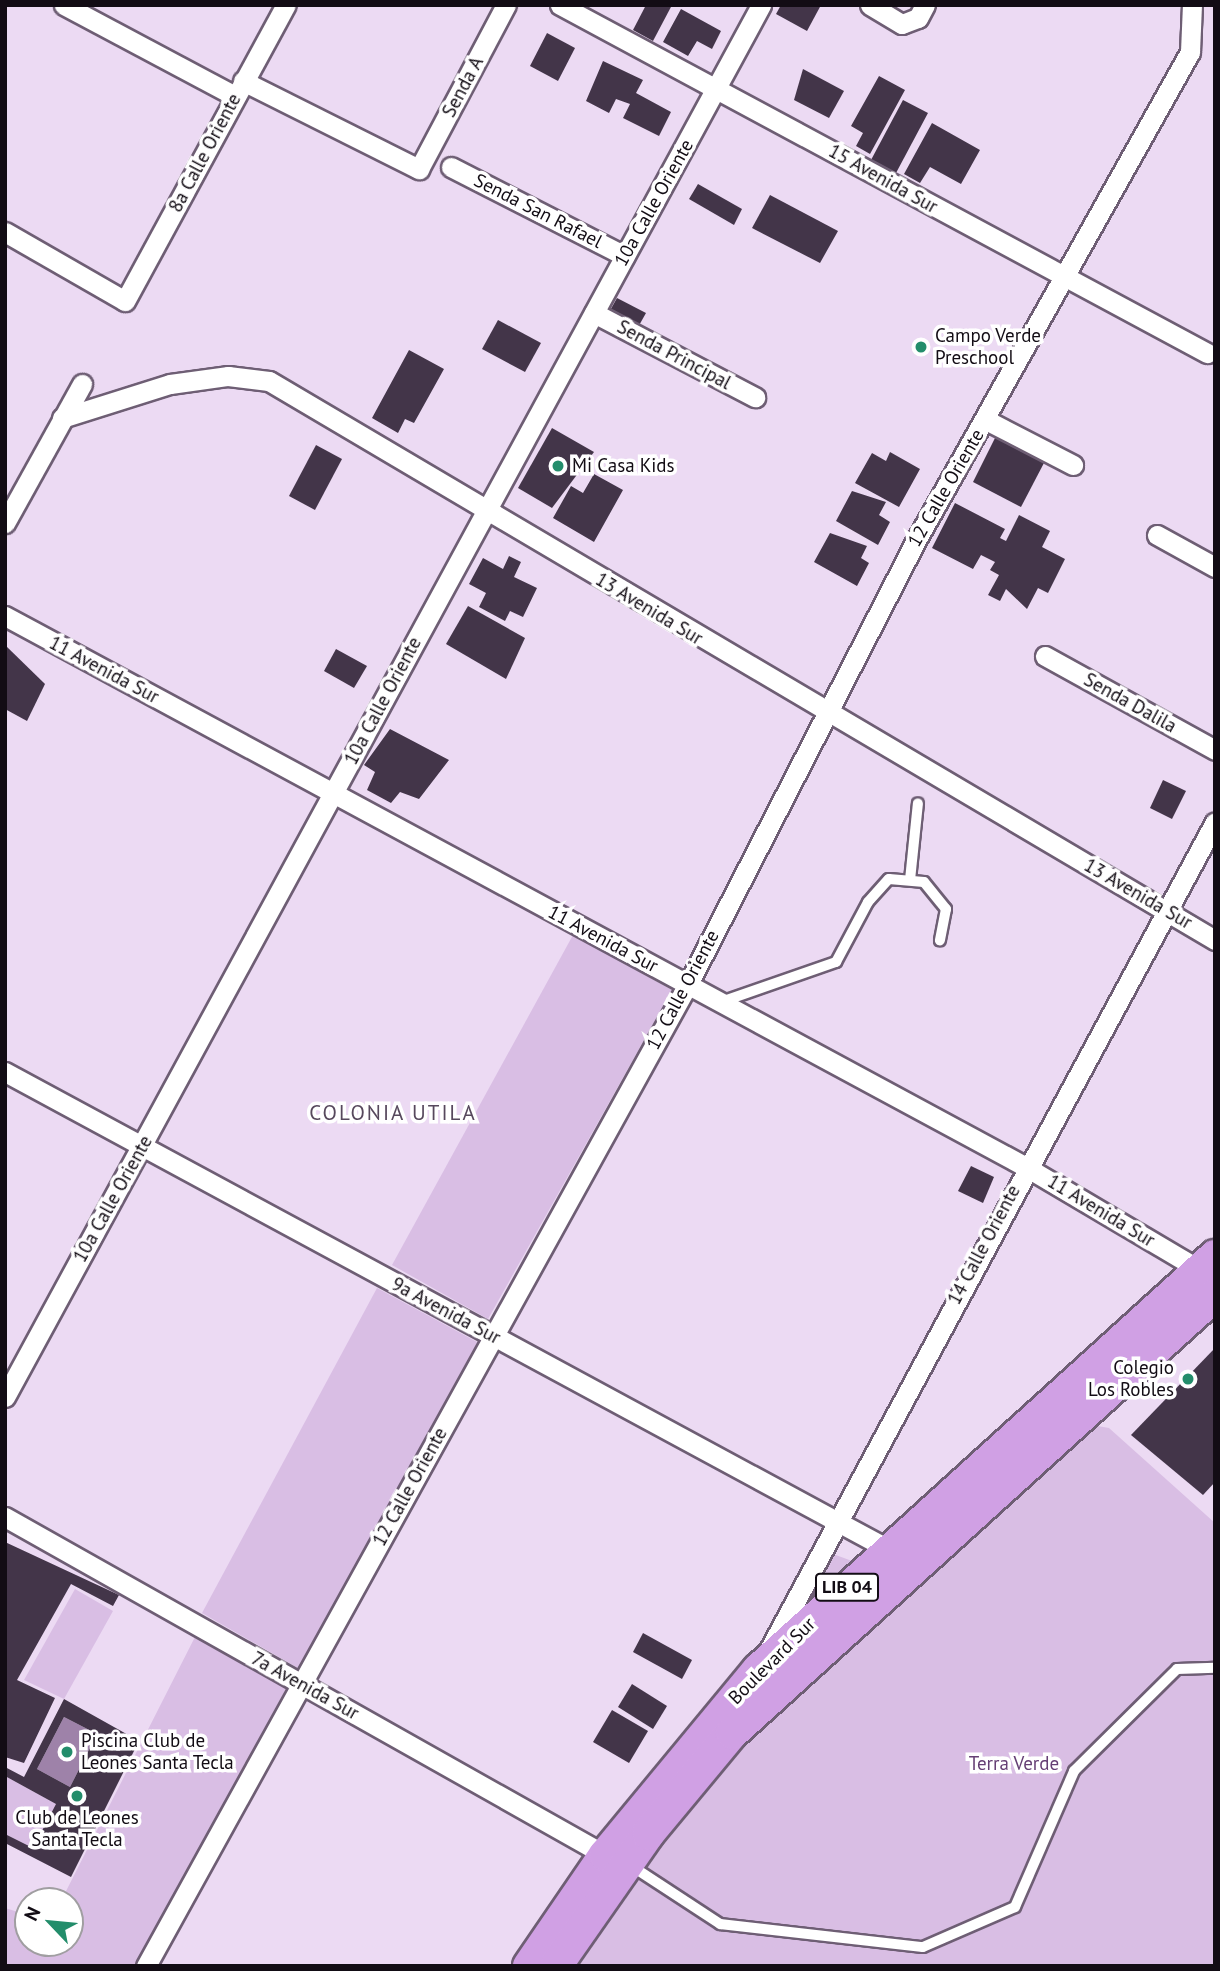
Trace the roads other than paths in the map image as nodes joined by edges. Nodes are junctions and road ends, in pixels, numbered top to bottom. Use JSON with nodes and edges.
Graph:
{"nodes":[{"id":1,"x":64,"y":5,"type":"edge"},
{"id":2,"x":286,"y":5,"type":"edge"},
{"id":3,"x":506,"y":5,"type":"edge"},
{"id":4,"x":560,"y":5,"type":"edge"},
{"id":5,"x":761,"y":5,"type":"edge"},
{"id":6,"x":870,"y":5,"type":"edge"},
{"id":7,"x":925,"y":5,"type":"edge"},
{"id":8,"x":1192,"y":5,"type":"edge"},
{"id":9,"x":239,"y":89,"type":"junction"},
{"id":10,"x":716,"y":89,"type":"junction"},
{"id":11,"x":451,"y":167,"type":"dead end"},
{"id":12,"x":5,"y":232,"type":"edge"},
{"id":13,"x":625,"y":256,"type":"junction"},
{"id":14,"x":1065,"y":274,"type":"junction"},
{"id":15,"x":594,"y":313,"type":"junction"},
{"id":16,"x":1207,"y":353,"type":"dead end"},
{"id":17,"x":82,"y":384,"type":"dead end"},
{"id":18,"x":755,"y":397,"type":"dead end"},
{"id":19,"x":62,"y":418,"type":"junction"},
{"id":20,"x":986,"y":420,"type":"junction"},
{"id":21,"x":1073,"y":465,"type":"dead end"},
{"id":22,"x":486,"y":511,"type":"junction"},
{"id":23,"x":5,"y":523,"type":"edge"},
{"id":24,"x":1157,"y":535,"type":"dead end"},
{"id":25,"x":1215,"y":567,"type":"edge"},
{"id":26,"x":5,"y":616,"type":"edge"},
{"id":27,"x":1045,"y":656,"type":"dead end"},
{"id":28,"x":826,"y":714,"type":"junction"},
{"id":29,"x":1215,"y":750,"type":"edge"},
{"id":30,"x":333,"y":793,"type":"junction"},
{"id":31,"x":918,"y":803,"type":"dead end"},
{"id":32,"x":1215,"y":821,"type":"edge"},
{"id":33,"x":910,"y":880,"type":"junction"},
{"id":34,"x":1166,"y":910,"type":"junction"},
{"id":35,"x":940,"y":940,"type":"dead end"},
{"id":36,"x":1215,"y":940,"type":"edge"},
{"id":37,"x":688,"y":984,"type":"junction"},
{"id":38,"x":721,"y":1002,"type":"junction"},
{"id":39,"x":5,"y":1072,"type":"edge"},
{"id":40,"x":142,"y":1146,"type":"junction"},
{"id":41,"x":1026,"y":1167,"type":"junction"},
{"id":42,"x":1206,"y":1262,"type":"edge"},
{"id":43,"x":1215,"y":1295,"type":"edge"},
{"id":44,"x":494,"y":1337,"type":"junction"},
{"id":45,"x":5,"y":1397,"type":"edge"},
{"id":46,"x":5,"y":1517,"type":"edge"},
{"id":47,"x":840,"y":1517,"type":"junction"},
{"id":48,"x":888,"y":1549,"type":"junction"},
{"id":49,"x":1215,"y":1668,"type":"edge"},
{"id":50,"x":758,"y":1670,"type":"junction"},
{"id":51,"x":300,"y":1683,"type":"junction"},
{"id":52,"x":616,"y":1858,"type":"junction"},
{"id":53,"x":146,"y":1966,"type":"edge"},
{"id":54,"x":529,"y":1966,"type":"edge"},
{"id":55,"x":556,"y":1966,"type":"edge"}],
"edges":[{"from":1,"to":9,"type":"street"},
{"from":2,"to":9,"type":"street","name":"8a Calle Oriente"},
{"from":3,"to":9,"type":"street","name":"Senda A"},
{"from":4,"to":10,"type":"street","name":"15 Avenida Sur"},
{"from":5,"to":10,"type":"street","name":"10a Calle Oriente"},
{"from":6,"to":7,"type":"street"},
{"from":8,"to":14,"type":"street","name":"12 Calle Oriente"},
{"from":9,"to":12,"type":"street","name":"8a Calle Oriente"},
{"from":10,"to":13,"type":"street","name":"10a Calle Oriente"},
{"from":10,"to":14,"type":"street","name":"15 Avenida Sur"},
{"from":11,"to":13,"type":"street","name":"Senda San Rafael"},
{"from":13,"to":15,"type":"street","name":"10a Calle Oriente"},
{"from":14,"to":16,"type":"street","name":"15 Avenida Sur"},
{"from":14,"to":20,"type":"street","name":"12 Calle Oriente"},
{"from":15,"to":18,"type":"street","name":"Senda Principal"},
{"from":15,"to":22,"type":"street","name":"10a Calle Oriente"},
{"from":17,"to":19,"type":"street"},
{"from":19,"to":22,"type":"street","name":"13 Avenida Sur"},
{"from":19,"to":23,"type":"street"},
{"from":20,"to":21,"type":"street"},
{"from":20,"to":28,"type":"street","name":"12 Calle Oriente"},
{"from":22,"to":28,"type":"street","name":"13 Avenida Sur"},
{"from":22,"to":30,"type":"street","name":"10a Calle Oriente"},
{"from":24,"to":25,"type":"street"},
{"from":26,"to":30,"type":"street","name":"11 Avenida Sur"},
{"from":27,"to":29,"type":"street","name":"Senda Dalila"},
{"from":28,"to":34,"type":"street","name":"13 Avenida Sur"},
{"from":28,"to":37,"type":"street","name":"12 Calle Oriente"},
{"from":30,"to":37,"type":"street","name":"11 Avenida Sur"},
{"from":30,"to":40,"type":"street","name":"10a Calle Oriente"},
{"from":31,"to":33,"type":"lane"},
{"from":32,"to":34,"type":"street","name":"14 Calle Oriente"},
{"from":33,"to":35,"type":"lane"},
{"from":33,"to":38,"type":"lane"},
{"from":34,"to":36,"type":"street","name":"13 Avenida Sur"},
{"from":34,"to":41,"type":"street","name":"14 Calle Oriente"},
{"from":37,"to":38,"type":"street","name":"11 Avenida Sur"},
{"from":37,"to":44,"type":"street","name":"12 Calle Oriente"},
{"from":38,"to":41,"type":"street","name":"11 Avenida Sur"},
{"from":39,"to":40,"type":"street","name":"9a Avenida Sur"},
{"from":40,"to":44,"type":"street","name":"9a Avenida Sur"},
{"from":40,"to":45,"type":"street","name":"10a Calle Oriente"},
{"from":41,"to":42,"type":"street","name":"11 Avenida Sur"},
{"from":41,"to":47,"type":"street","name":"14 Calle Oriente"},
{"from":42,"to":48,"type":"highway","name":"Boulevard Sur","number":"LIB 04"},
{"from":43,"to":52,"type":"highway","name":"Boulevard Sur","number":"LIB 04"},
{"from":44,"to":47,"type":"street","name":"9a Avenida Sur"},
{"from":44,"to":51,"type":"street","name":"12 Calle Oriente"},
{"from":46,"to":51,"type":"street","name":"7a Avenida Sur"},
{"from":47,"to":48,"type":"street","name":"9a Avenida Sur"},
{"from":47,"to":50,"type":"street","name":"14 Calle Oriente"},
{"from":48,"to":50,"type":"highway","name":"Boulevard Sur","number":"LIB 04"},
{"from":49,"to":52,"type":"lane"},
{"from":50,"to":52,"type":"highway","name":"Boulevard Sur","number":"LIB 04"},
{"from":51,"to":52,"type":"street","name":"7a Avenida Sur"},
{"from":51,"to":53,"type":"street","name":"12 Calle Oriente"},
{"from":52,"to":54,"type":"highway","name":"Boulevard Sur","number":"LIB 04"},
{"from":52,"to":55,"type":"highway","name":"Boulevard Sur","number":"LIB 04"}]}
